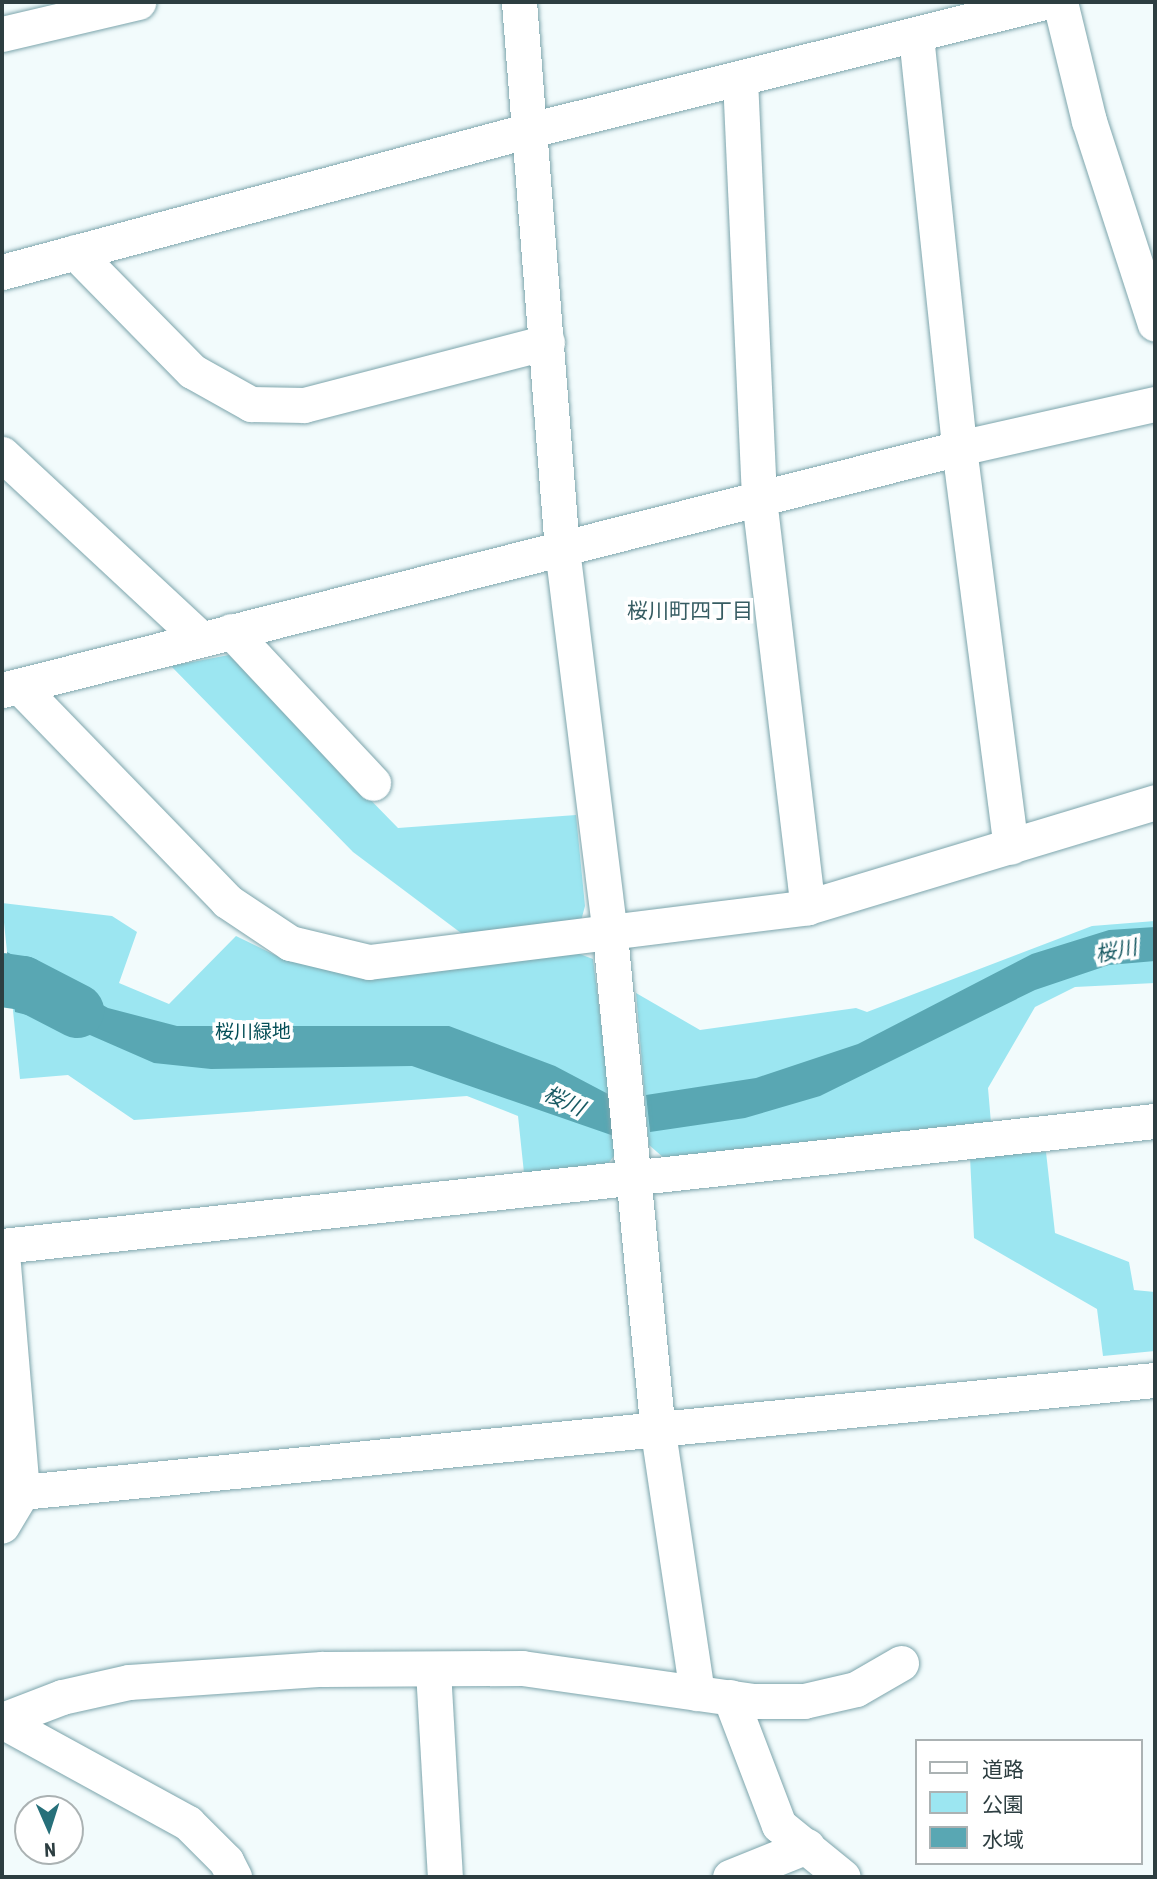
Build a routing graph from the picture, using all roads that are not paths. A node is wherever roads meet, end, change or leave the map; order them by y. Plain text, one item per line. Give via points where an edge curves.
1 (138, 2) edge
2 (520, 2) edge
3 (1044, 2) edge
4 (1060, 2) edge
5 (104, 6) edge
6 (2, 34) edge
7 (916, 36) junction
8 (740, 79) junction
9 (530, 130) junction
10 (75, 252) junction
11 (2, 272) edge
12 (1155, 324) edge
13 (547, 342) junction
14 (1155, 404) edge
15 (959, 448) junction
16 (2, 454) edge
17 (759, 499) junction
18 (562, 549) junction
19 (216, 635) junction
20 (10, 688) edge
21 (373, 783) dead end
22 (1155, 802) edge
23 (1011, 848) junction
24 (808, 907) junction
25 (610, 934) junction
26 (1155, 1121) edge
27 (635, 1174) junction
28 (2, 1246) edge
29 (2, 1253) edge
30 (1155, 1380) edge
31 (658, 1432) junction
32 (12, 1488) edge
33 (2, 1525) edge
34 (901, 1663) dead end
35 (433, 1670) junction
36 (714, 1695) junction
37 (2, 1721) edge
38 (807, 1846) junction
39 (234, 1877) edge
40 (445, 1877) edge
41 (730, 1877) edge
42 (843, 1877) edge

1 - 5 street
2 - 9 street
3 - 7 street
4 - 12 street via 1089,121
5 - 6 street
7 - 8 street
7 - 15 street
8 - 9 street
8 - 17 street
9 - 10 street
9 - 13 street
10 - 11 street
10 - 13 street via 192,371 251,404 304,405
13 - 18 street
14 - 15 street
15 - 17 street
15 - 23 street
16 - 19 street
17 - 18 street
17 - 24 street
18 - 19 street
18 - 25 street
19 - 20 street
19 - 21 street
20 - 25 street via 227,901 290,943 369,962
22 - 23 street
23 - 24 street
24 - 25 street
25 - 27 street
26 - 27 street
27 - 28 street
27 - 31 street
29 - 32 street
30 - 31 street
31 - 32 street
31 - 36 street
32 - 33 street
34 - 36 street via 856,1689 804,1700
35 - 36 street via 522,1668
35 - 37 street via 322,1669 129,1682 62,1697
35 - 40 street
36 - 38 street via 779,1825
37 - 39 street via 188,1823 226,1861
38 - 41 street
38 - 42 street

